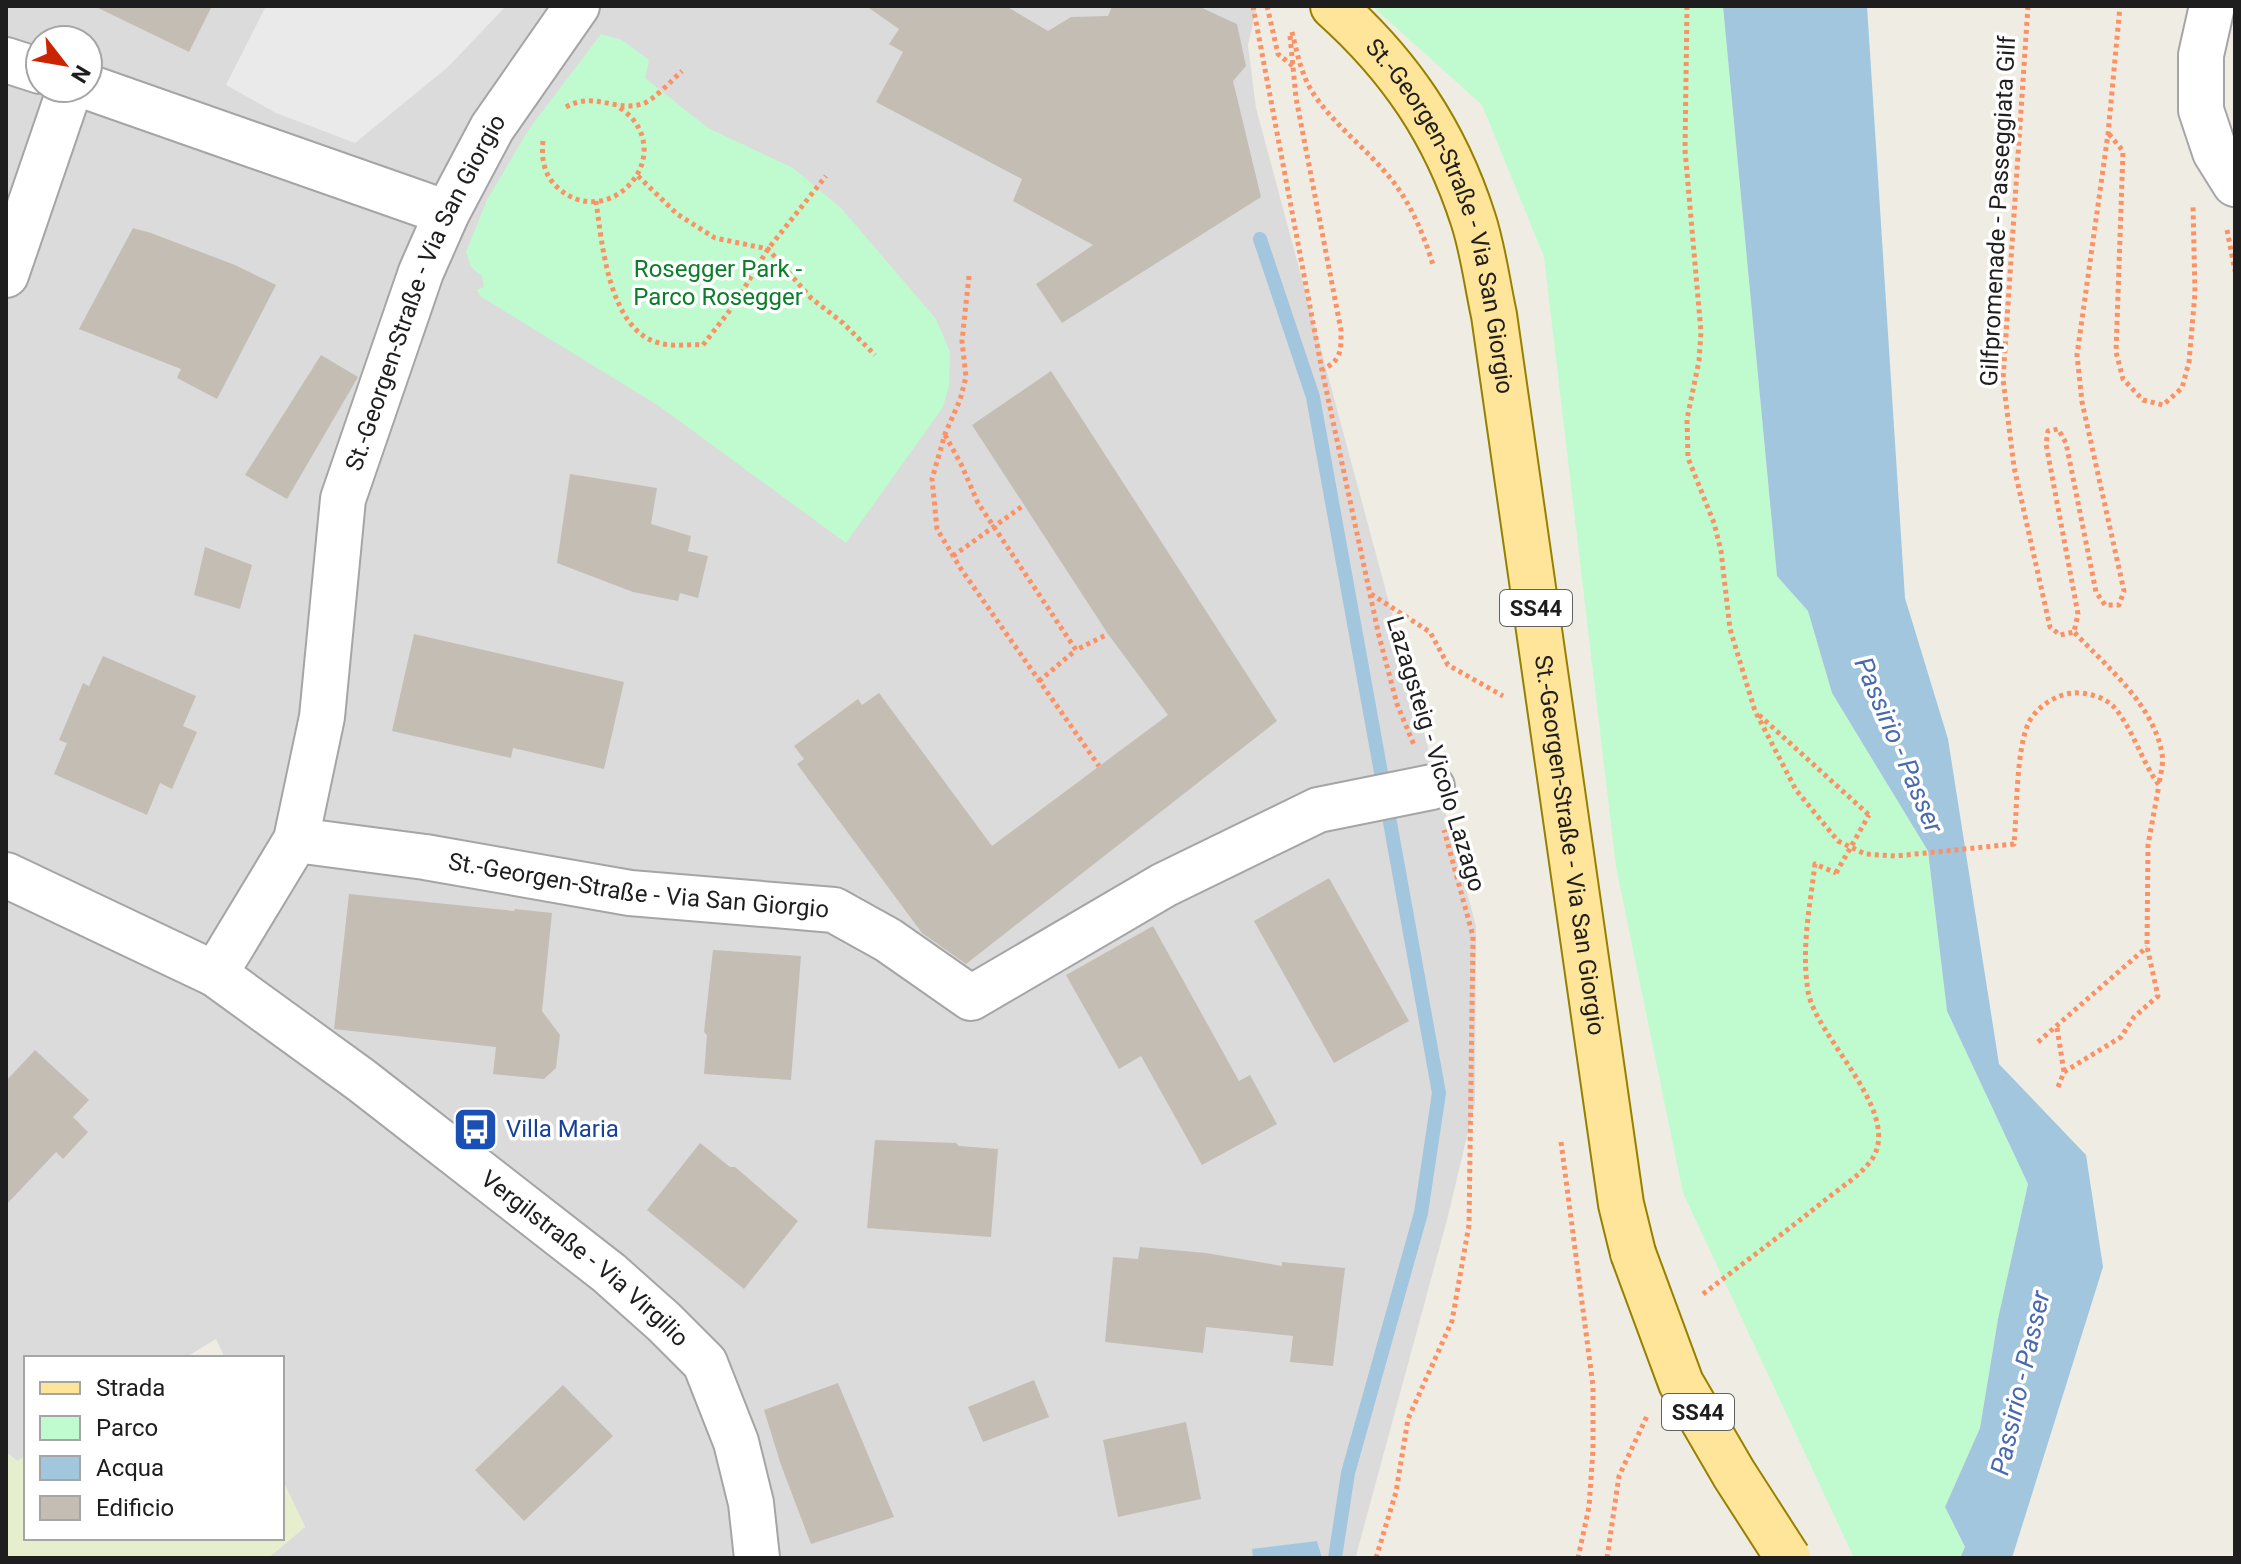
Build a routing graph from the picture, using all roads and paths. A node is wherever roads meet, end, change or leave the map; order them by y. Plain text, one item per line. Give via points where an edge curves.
1 (577, 6) edge
2 (1253, 6) edge
3 (1267, 6) edge
4 (1333, 6) edge
5 (1687, 6) edge
6 (2028, 6) edge
7 (2120, 6) edge
8 (2212, 6) edge
9 (1294, 67) junction
10 (682, 71) dead end
11 (104, 93) edge
12 (65, 104) edge
13 (617, 105) junction
14 (559, 112) dead end
15 (545, 133) dead end
16 (2108, 134) junction
17 (638, 176) junction
18 (826, 176) dead end
19 (2235, 184) edge
20 (596, 201) junction
21 (2193, 204) dead end
22 (447, 213) junction
23 (768, 249) junction
24 (1434, 267) dead end
25 (6, 275) edge
26 (969, 276) dead end
27 (875, 355) dead end
28 (1322, 370) junction
29 (945, 434) junction
30 (1024, 505) dead end
31 (993, 528) junction
32 (953, 556) junction
33 (1370, 594) junction
34 (2074, 632) junction
35 (1108, 634) dead end
36 (1076, 650) junction
37 (1039, 681) junction
38 (1502, 681) dead end
39 (1755, 711) junction
40 (1099, 766) dead end
41 (2159, 785) junction
42 (1432, 787) junction
43 (296, 840) junction
44 (6, 875) edge
45 (2147, 947) junction
46 (215, 974) junction
47 (2057, 1027) junction
48 (2038, 1042) dead end
49 (2064, 1072) junction
50 (2058, 1087) dead end
51 (1559, 1127) dead end
52 (1703, 1294) dead end
53 (1649, 1411) dead end
54 (757, 1558) edge
55 (1376, 1558) edge
56 (1578, 1558) edge
57 (1607, 1558) edge
58 (1788, 1558) edge

1 - 22 street, St.-Georgen-Straße - Via San Giorgio via 492,128
2 - 28 path, Lazagsteig - Vicolo Lazago
3 - 9 path via 1278,54
4 - 58 main road, St.-Georgen-Straße - Via San Giorgio / SS44, bridge via 1407,84 1445,147 1474,220 1494,315 1621,1204 1633,1253 1681,1383
5 - 39 path via 1685,150 1701,332 1687,419 1688,458 1714,523 1730,629
6 - 34 path, Gilfpromenade - Passeggiata Gilf via 2003,379 2014,467 2050,627 2060,635
7 - 16 path
8 - 19 street via 2201,55 2201,110 2215,152
9 - 24 path via 1290,26 1313,94 1408,202
9 - 28 path via 1341,330 1341,351 1333,365
10 - 13 path via 644,104
11 - 22 street
12 - 25 street
13 - 14 path via 587,100
13 - 17 path via 642,136
15 - 20 path via 543,164 551,182 566,196
16 - 21 path via 2123,151 2116,352 2123,379 2143,400 2163,405 2182,388 2189,362 2195,293
16 - 34 path via 2077,355 2082,402 2124,591 2119,605 2105,605 2096,592 2066,443 2058,429 2048,431 2046,444 2078,614
17 - 20 path via 625,192
17 - 23 path via 677,214 715,238
18 - 23 path
20 - 23 path via 605,263 627,320 660,344 703,345
22 - 43 street, St.-Georgen-Straße - Via San Giorgio via 343,499 322,717
23 - 27 path via 811,298
26 - 29 path via 962,341 966,377
28 - 33 path, Lazagsteig - Vicolo Lazago
29 - 31 path
29 - 32 path via 932,479 937,529
30 - 31 path
31 - 32 path
31 - 36 path
32 - 37 path
33 - 38 path via 1430,632 1448,665 1504,697
33 - 42 path, Lazagsteig - Vicolo Lazago via 1397,704
34 - 41 path, Gilfpromenade - Passeggiata Gilf via 2141,706 2163,756
35 - 36 path
36 - 37 path
37 - 40 path
39 - 41 path via 1796,790 1838,841 1865,854 1896,856 2014,844 2021,748 2029,721 2061,694 2077,692 2111,703
39 - 52 path, bridge via 1869,815 1836,873 1815,864 1804,944 1808,994 1861,1086 1879,1139 1859,1173
41 - 45 path, Gilfpromenade - Passeggiata Gilf via 2148,845
42 - 43 street, St.-Georgen-Straße - Via San Giorgio via 1318,810 1164,885 971,998 834,910 630,893
42 - 55 path, Lazagsteig - Vicolo Lazago via 1473,936 1469,1225 1452,1321 1408,1419 1396,1492
43 - 46 street, St.-Georgen-Straße - Via San Giorgio
44 - 46 street, Vergilstraße - Via Virgilio
45 - 47 path
45 - 49 path, Gilfpromenade - Passeggiata Gilf via 2158,996 2121,1037
46 - 54 street, Vergilstraße - Via Virgilio via 609,1273 705,1363 736,1442
47 - 48 path
47 - 49 path
49 - 50 path
51 - 56 path via 1593,1386 1589,1507
53 - 57 path via 1619,1476

